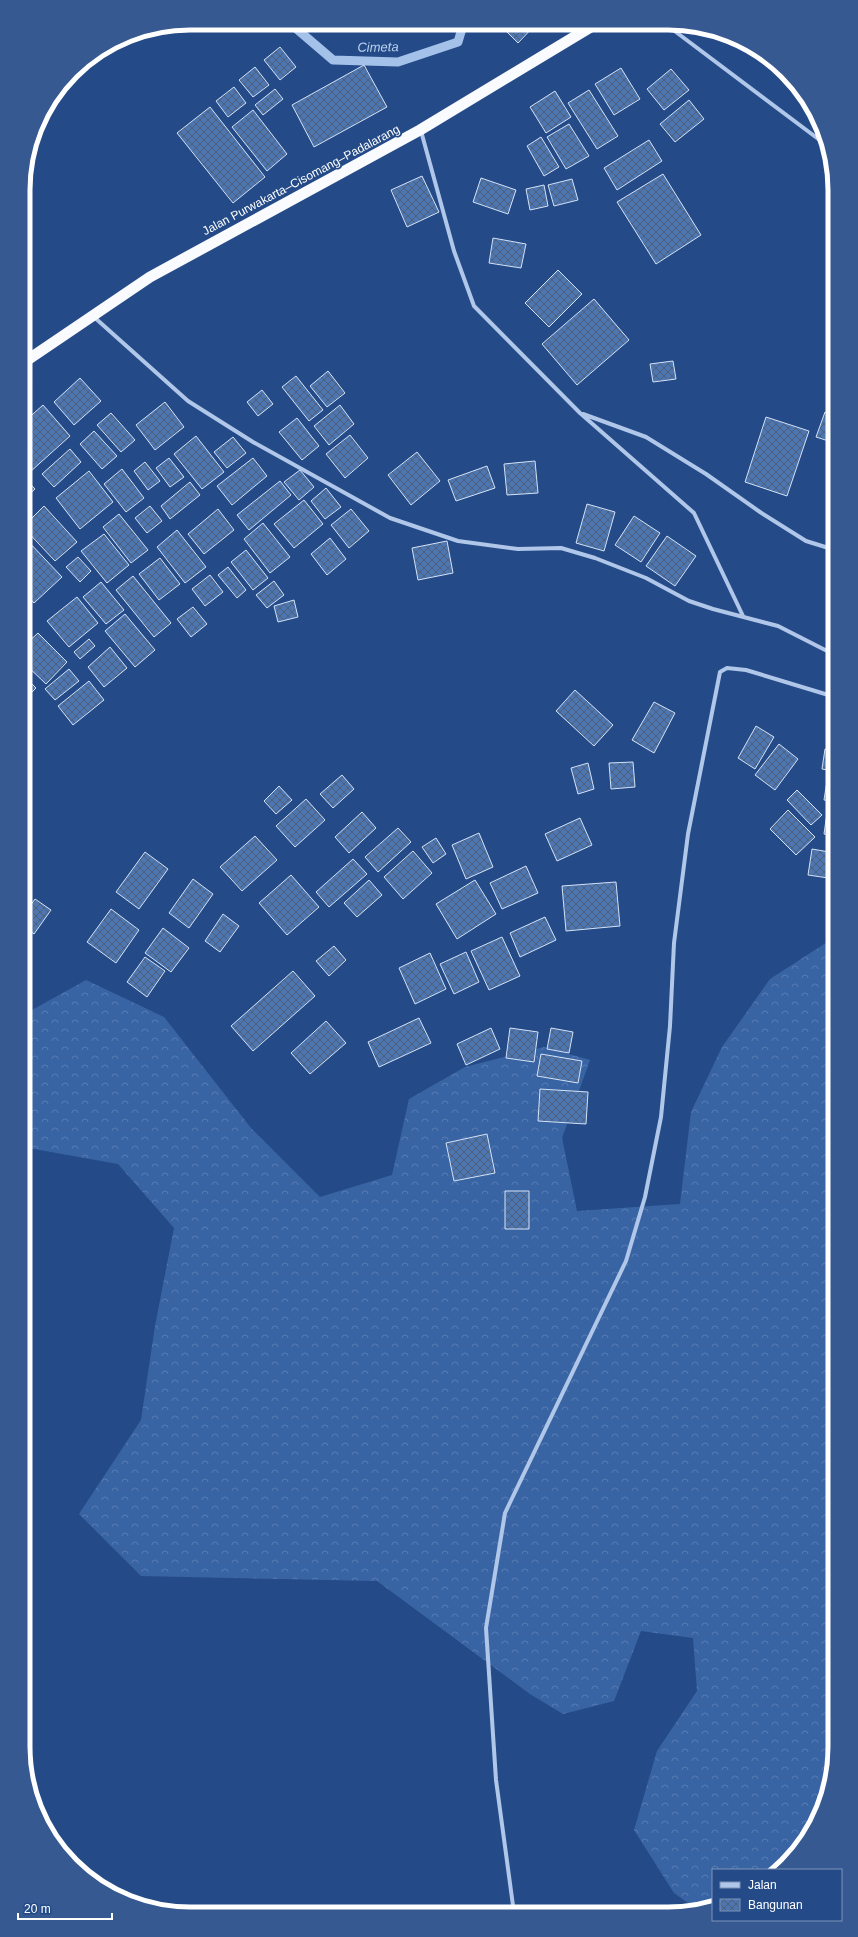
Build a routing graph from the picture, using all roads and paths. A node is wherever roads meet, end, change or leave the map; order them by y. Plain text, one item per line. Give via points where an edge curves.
1 (587, 30) edge
2 (673, 30) edge
3 (420, 130) junction
4 (821, 141) edge
5 (92, 316) junction
6 (30, 357) edge
7 (580, 413) junction
8 (828, 548) edge
9 (743, 616) junction
10 (828, 651) edge
11 (828, 695) edge
12 (513, 1907) edge

1 - 3 highway, Jalan Purwakarta–Cisomang–Padalarang
2 - 4 street
3 - 5 highway, Jalan Purwakarta–Cisomang–Padalarang via 150,277
3 - 7 street via 454,251 474,306
5 - 6 highway, Jalan Purwakarta–Cisomang–Padalarang
5 - 9 street via 188,401 253,442 390,518 458,541 518,549 561,548 646,578 689,601 713,610
7 - 8 street via 646,437 806,541
7 - 9 street via 694,513
9 - 10 street via 778,626
11 - 12 street via 746,670 726,668 720,672 688,834 674,943 670,1026 661,1117 645,1198 626,1261 505,1513 486,1628 496,1780

